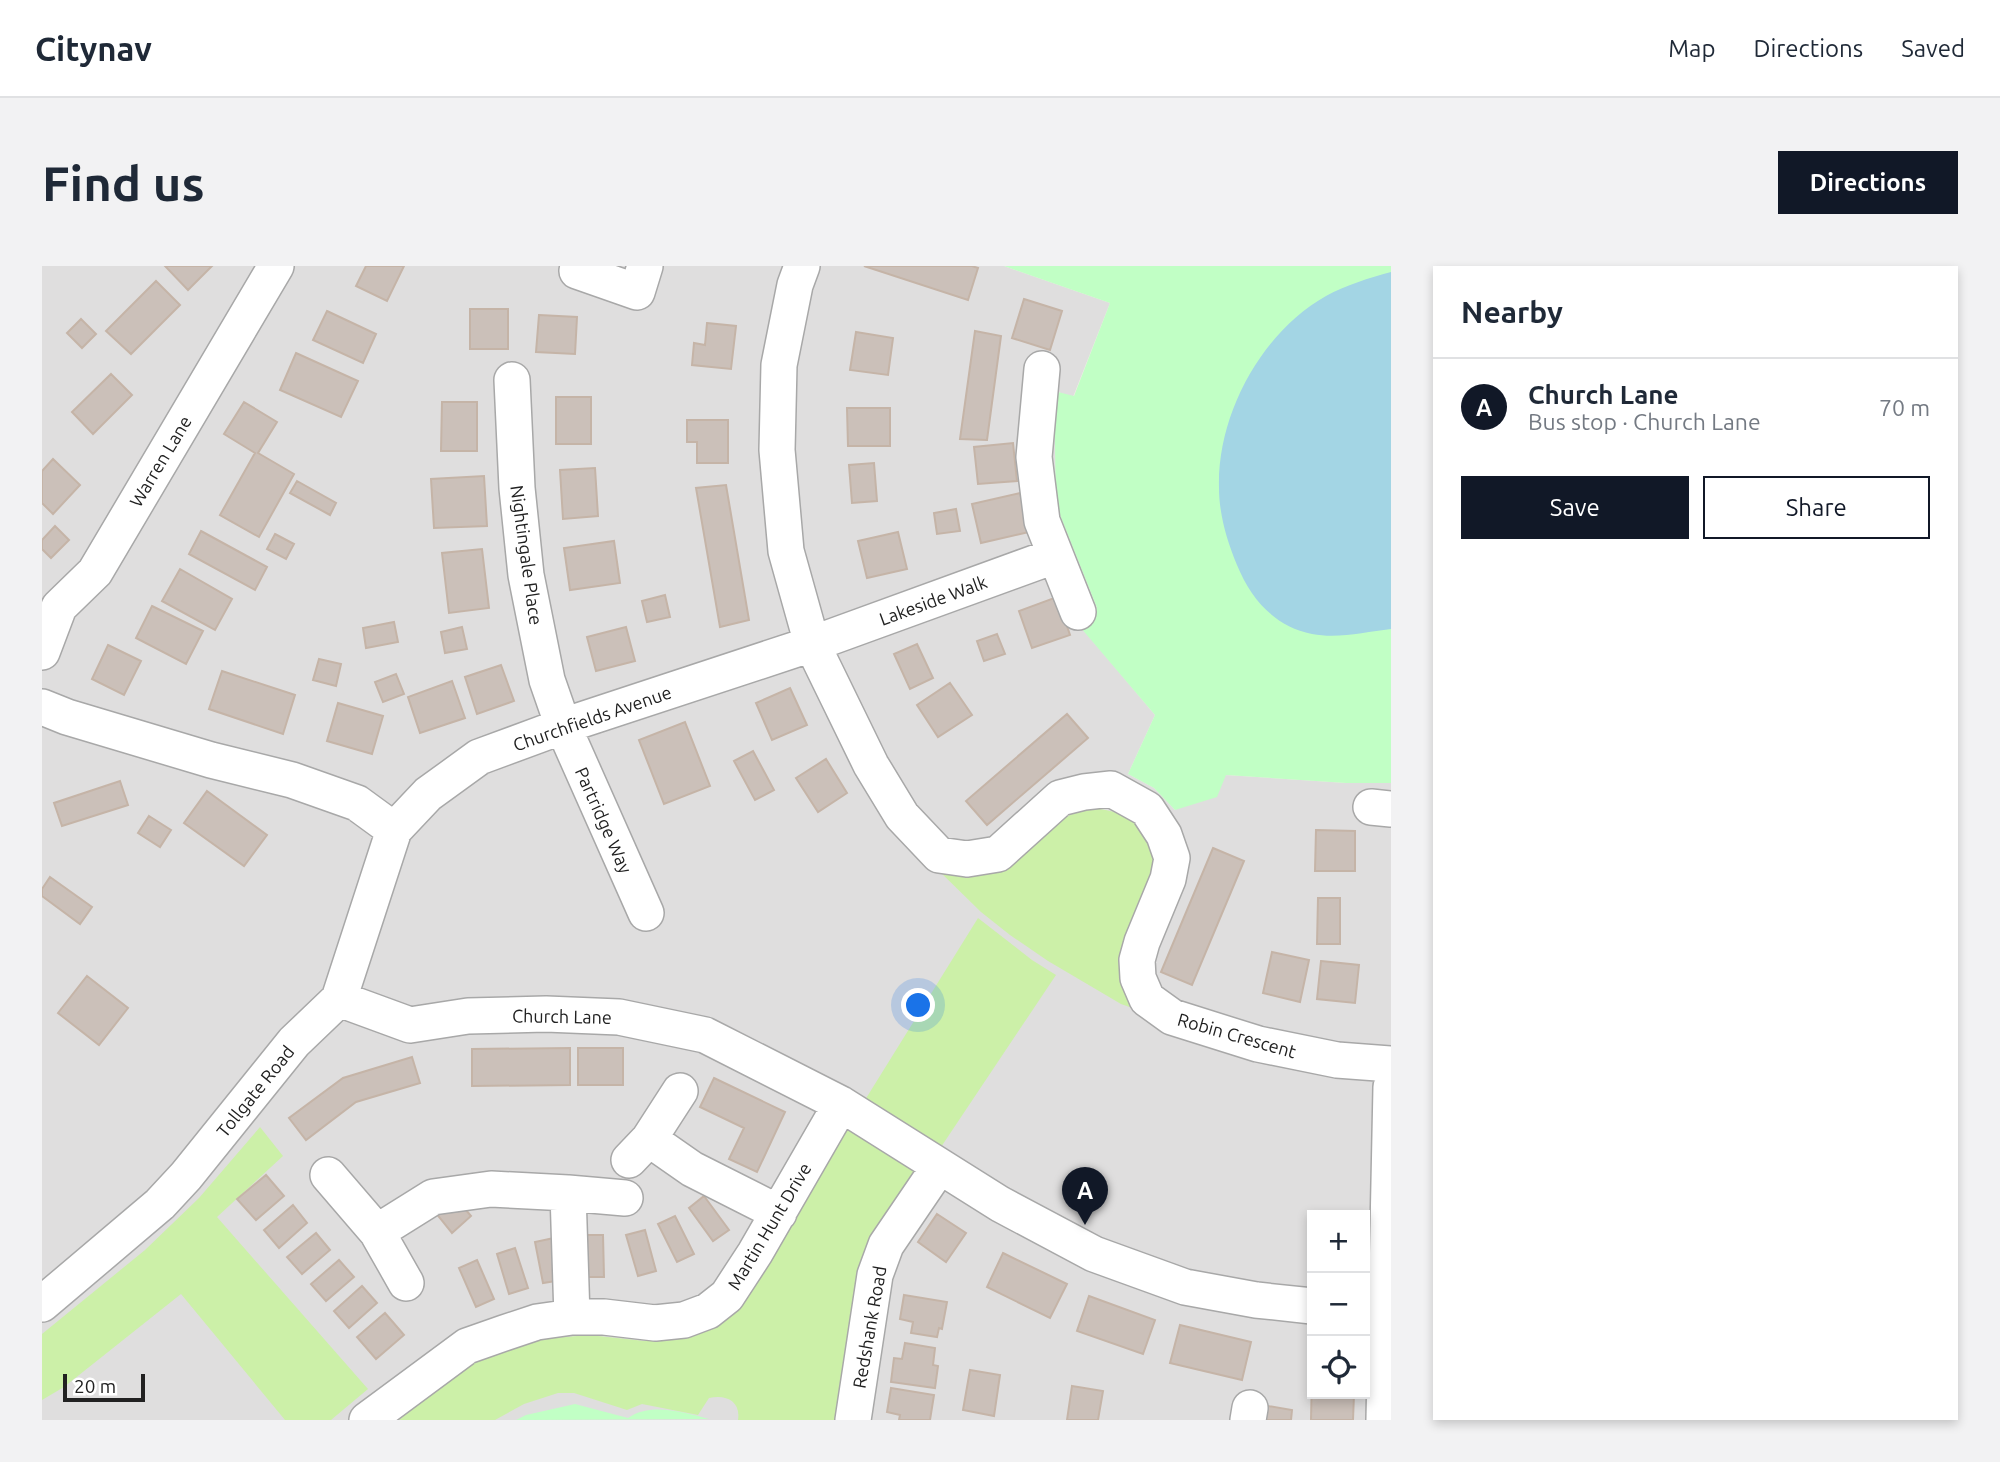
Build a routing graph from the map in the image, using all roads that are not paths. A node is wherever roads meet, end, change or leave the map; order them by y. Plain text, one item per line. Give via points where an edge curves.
1 (276, 266) edge
2 (578, 266) edge
3 (645, 266) edge
4 (802, 266) edge
5 (1042, 369) dead end
6 (512, 380) dead end
7 (1054, 556) junction
8 (51, 599) edge
9 (1078, 612) dead end
10 (812, 644) junction
11 (42, 652) edge
12 (42, 707) edge
13 (563, 726) junction
14 (394, 830) junction
15 (646, 914) dead end
16 (339, 999) junction
17 (1391, 1063) edge
18 (1391, 1087) edge
19 (680, 1091) dead end
20 (841, 1104) junction
21 (939, 1167) junction
22 (328, 1175) dead end
23 (568, 1193) junction
24 (625, 1198) dead end
25 (779, 1213) junction
26 (377, 1232) junction
27 (406, 1283) dead end
28 (42, 1304) edge
29 (1307, 1305) edge
30 (1381, 1308) edge
31 (572, 1317) junction
32 (367, 1420) edge
33 (853, 1420) edge
34 (1384, 1420) edge

1 - 8 street, Warren Lane via 94,572
2 - 3 street via 577,271 637,292
4 - 10 street, Robin Crescent via 779,365 777,450 786,551
5 - 7 street via 1034,457 1042,521
6 - 13 street, Nightingale Place via 526,575 547,680
7 - 9 street
7 - 10 street, Lakeside Walk
8 - 11 street, Warren Lane
10 - 13 street, Churchfields Avenue
10 - 17 street, Robin Crescent via 871,765 902,816 939,855 967,859 998,854 1060,798 1111,789 1147,808 1164,835 1171,858 1168,879 1137,960 1138,978 1147,999 1172,1017 1258,1044 1337,1060
12 - 14 street via 211,760 292,780 357,803
13 - 14 street, Churchfields Avenue via 479,757 428,794
13 - 15 street, Partridge Way
14 - 16 street, Tollgate Road
16 - 20 street, Church Lane via 410,1025 468,1016 619,1017 705,1035
16 - 28 street, Tollgate Road via 294,1042 160,1204
18 - 30 street
19 - 25 street via 639,1149 692,1169
20 - 21 street, Church Lane
20 - 25 street, Martin Hunt Drive
21 - 29 street, Church Lane via 1000,1205 1107,1259 1185,1287
21 - 33 street, Redshank Road via 886,1245 875,1275
22 - 26 street
23 - 24 street
23 - 26 street via 491,1189 433,1197
23 - 31 street
25 - 31 street, Martin Hunt Drive via 727,1296 708,1311 655,1323
26 - 27 street
30 - 34 street
31 - 32 street, Martin Hunt Drive via 537,1322 467,1346

